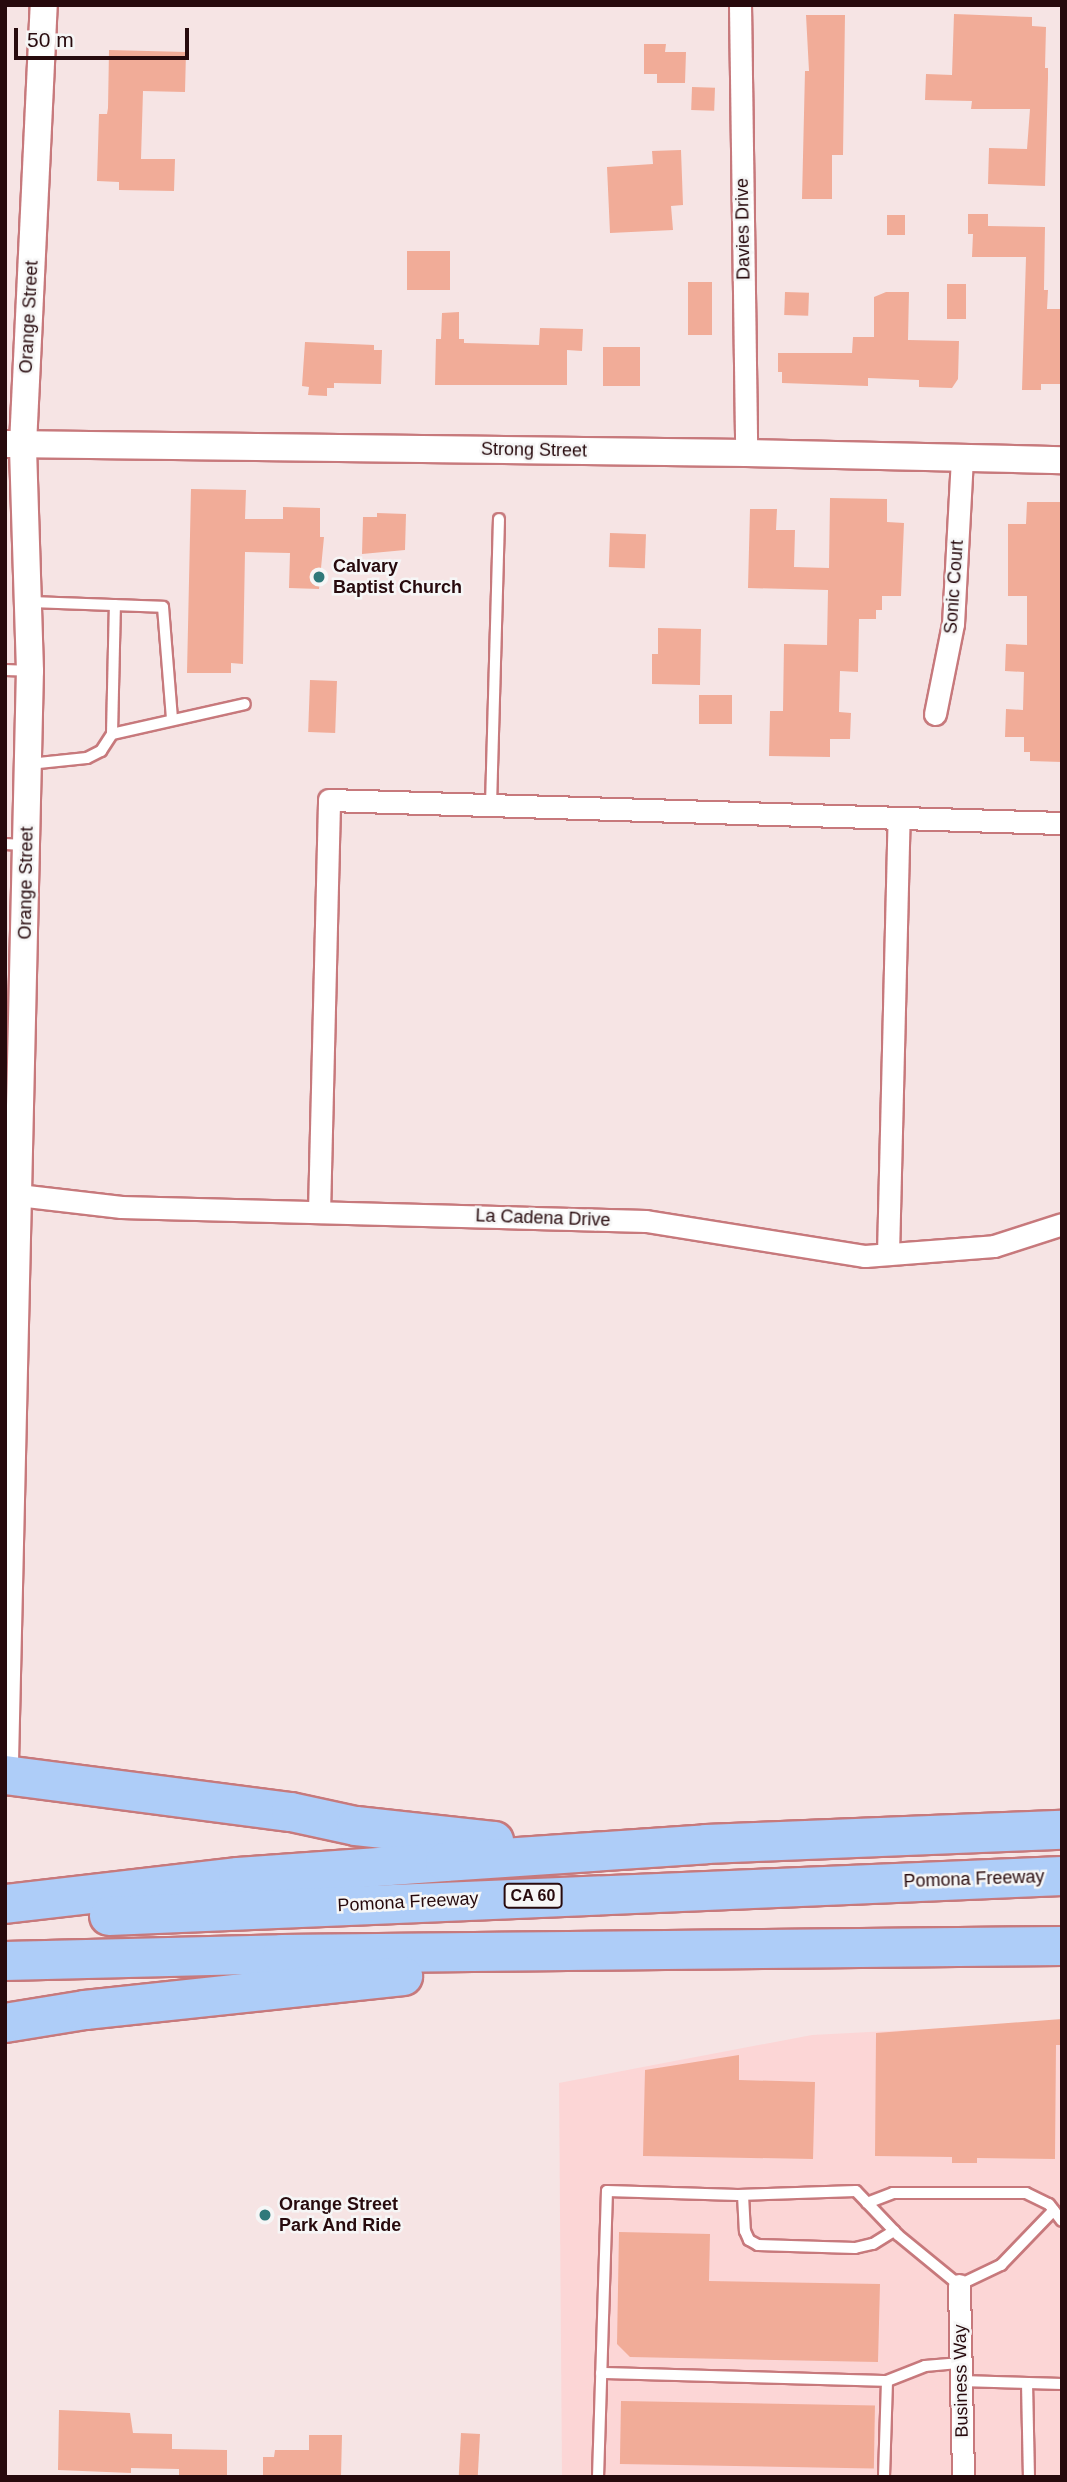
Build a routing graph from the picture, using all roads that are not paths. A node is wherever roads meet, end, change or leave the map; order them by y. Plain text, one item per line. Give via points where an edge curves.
1 (44, 5) edge
2 (740, 5) edge
3 (14, 444) edge
4 (746, 453) junction
5 (962, 458) junction
6 (1062, 460) edge
7 (499, 519) dead end
8 (29, 602) junction
9 (115, 605) junction
10 (18, 671) edge
11 (245, 704) dead end
12 (935, 714) dead end
13 (172, 720) junction
14 (112, 734) junction
15 (29, 764) junction
16 (491, 805) junction
17 (899, 818) junction
18 (1062, 822) edge
19 (16, 844) edge
20 (13, 1130) edge
21 (12, 1195) edge
22 (319, 1212) junction
23 (1062, 1224) edge
24 (888, 1254) junction
25 (8, 1569) edge
26 (5, 1762) edge
27 (5, 1775) edge
28 (1062, 1830) edge
29 (706, 1844) junction
30 (1062, 1875) edge
31 (5, 1904) edge
32 (5, 1919) edge
33 (1062, 1946) edge
34 (850, 1950) junction
35 (669, 1951) junction
36 (5, 1961) edge
37 (1062, 1969) edge
38 (5, 2023) edge
39 (743, 2194) junction
40 (867, 2203) junction
41 (1054, 2210) junction
42 (1062, 2221) edge
43 (894, 2231) junction
44 (959, 2285) junction
45 (601, 2372) junction
46 (961, 2372) junction
47 (887, 2381) junction
48 (1027, 2383) junction
49 (1062, 2384) edge
50 (598, 2477) edge
51 (884, 2477) edge
52 (963, 2477) edge
53 (1029, 2477) edge

1 - 3 street, Orange Street
2 - 4 street, Davies Drive
3 - 4 street, Strong Street
3 - 8 street, Orange Street
4 - 5 street, Strong Street
5 - 6 street, Strong Street
5 - 12 street, Sonic Court via 953,624
7 - 16 lane
8 - 9 lane
8 - 10 street, Orange Street
9 - 13 lane via 163,607
9 - 14 lane
10 - 15 street, Orange Street
11 - 13 lane
13 - 14 lane
14 - 15 lane via 101,751 87,758
15 - 19 street, Orange Street
16 - 17 street
16 - 22 street via 329,800
17 - 18 street
17 - 24 street
19 - 20 street, Orange Street
20 - 21 street, Orange Street
21 - 22 street, La Cadena Drive via 121,1207
21 - 25 street, Orange Street
22 - 24 street, La Cadena Drive via 646,1221 865,1256
23 - 24 street, La Cadena Drive via 995,1247
25 - 26 street, Orange Street
27 - 29 highway via 291,1812 356,1826 520,1844
28 - 29 highway
29 - 31 highway via 238,1877
30 - 32 highway, Pomona Freeway / CA 60
33 - 34 highway
34 - 35 highway
34 - 37 highway
35 - 36 highway
35 - 38 highway via 284,1987
39 - 40 lane via 842,2189 856,2191
39 - 43 lane via 744,2231 758,2245 855,2248 873,2244
39 - 45 lane via 607,2191
40 - 41 lane via 893,2193 1026,2193
40 - 43 lane
41 - 42 lane
41 - 44 lane via 1000,2265
43 - 44 lane
44 - 46 street, Business Way
45 - 47 lane
45 - 50 lane
46 - 47 lane via 925,2366
46 - 48 lane
46 - 52 street, Business Way
47 - 51 lane
48 - 49 lane
48 - 53 lane

